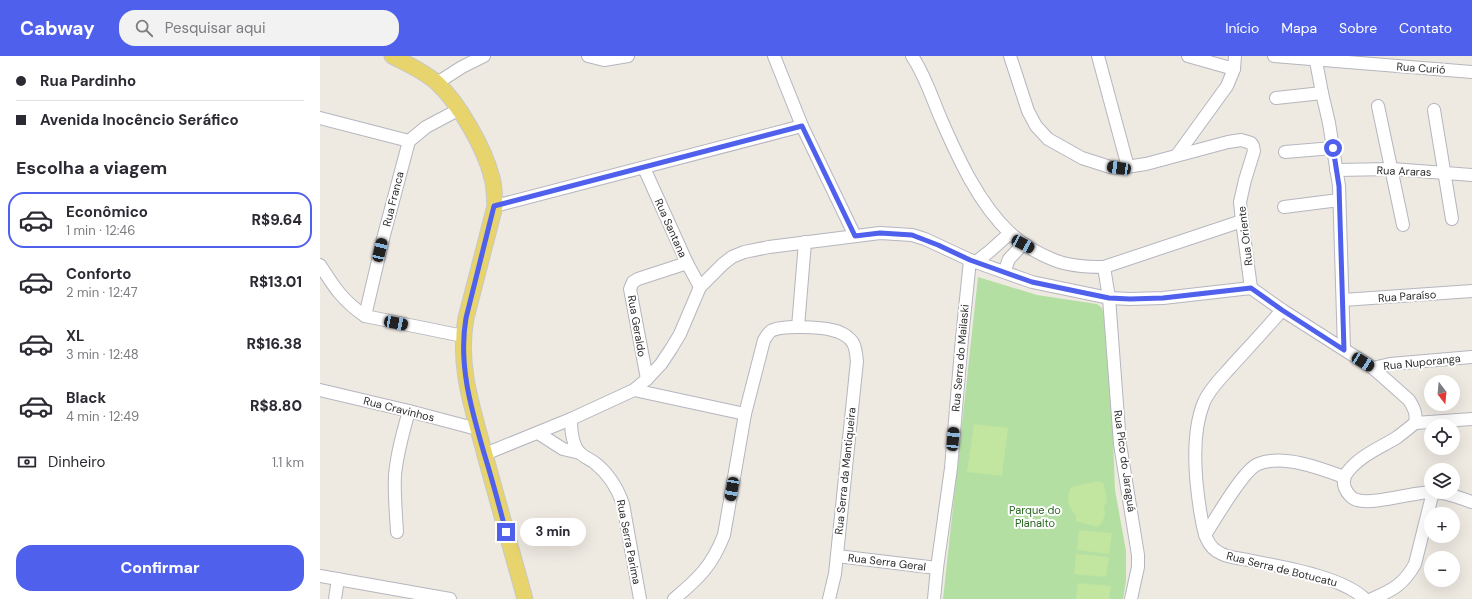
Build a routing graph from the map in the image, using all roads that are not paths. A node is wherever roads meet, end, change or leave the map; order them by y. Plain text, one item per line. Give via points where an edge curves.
1 (392, 56) edge
2 (484, 56) edge
3 (588, 56) edge
4 (628, 56) edge
5 (774, 56) edge
6 (912, 56) edge
7 (1010, 56) edge
8 (1098, 56) edge
9 (1188, 56) edge
10 (1235, 56) edge
11 (1274, 56) edge
12 (1315, 58) edge
13 (1234, 69) junction
14 (1472, 72) edge
15 (437, 83) junction
16 (1322, 93) junction
17 (1276, 98) dead end
18 (1378, 106) dead end
19 (458, 110) junction
20 (1434, 110) dead end
21 (320, 118) edge
22 (802, 126) junction
23 (408, 141) junction
24 (1333, 148) junction
25 (1286, 152) dead end
26 (1177, 155) junction
27 (1128, 167) junction
28 (644, 168) junction
29 (1392, 169) junction
30 (1336, 170) junction
31 (1444, 172) junction
32 (1472, 175) edge
33 (1339, 200) junction
34 (494, 206) junction
35 (1284, 207) dead end
36 (1452, 219) dead end
37 (1242, 221) junction
38 (1403, 225) dead end
39 (1010, 233) junction
40 (855, 236) junction
41 (805, 242) junction
42 (1023, 244) junction
43 (973, 261) junction
44 (687, 264) junction
45 (320, 265) edge
46 (1104, 267) junction
47 (1004, 272) junction
48 (700, 286) junction
49 (1251, 288) junction
50 (1472, 291) edge
51 (1109, 298) junction
52 (1343, 300) junction
53 (1282, 310) junction
54 (365, 316) junction
55 (798, 327) junction
56 (463, 336) junction
57 (1344, 350) junction
58 (1472, 357) edge
59 (1373, 368) junction
60 (647, 379) junction
61 (320, 390) edge
62 (634, 390) junction
63 (409, 411) junction
64 (745, 414) junction
65 (571, 419) junction
66 (1472, 420) edge
67 (1415, 422) junction
68 (477, 429) junction
69 (538, 433) junction
70 (580, 453) junction
71 (485, 454) junction
72 (1344, 477) junction
73 (1424, 493) edge
74 (1460, 498) edge
75 (1431, 499) edge
76 (1472, 502) edge
77 (398, 532) dead end
78 (1205, 535) junction
79 (836, 556) junction
80 (937, 568) junction
81 (320, 576) edge
82 (338, 579) junction
83 (335, 599) edge
84 (450, 599) edge
85 (525, 599) edge
86 (640, 599) edge
87 (674, 599) edge
88 (829, 599) edge
89 (934, 599) edge
90 (1131, 599) edge
91 (1365, 599) edge
92 (1372, 599) edge

1 - 15 main road
2 - 15 street
3 - 4 street via 604,60
5 - 22 street
6 - 39 street via 950,140 978,193
7 - 27 street via 1028,111 1036,126 1048,139 1082,158 1110,167
8 - 27 street
9 - 13 street
10 - 13 street
11 - 12 street, Rua Curió
12 - 14 street, Rua Curió
12 - 16 street
13 - 26 street via 1227,86
15 - 19 main road
16 - 17 street
16 - 24 street
18 - 29 street
19 - 23 street via 431,123
19 - 34 main road via 484,154 492,178
20 - 31 street
21 - 23 street
22 - 28 street
22 - 40 street
23 - 54 street, Rua Franca
24 - 25 street
24 - 30 street
26 - 27 street
26 - 37 street, Rua Oriente via 1241,140 1251,143 1254,151 1240,202
28 - 34 street
28 - 44 street, Rua Santana
29 - 30 street, Rua Araras
29 - 31 street, Rua Araras
29 - 38 street
30 - 33 street
31 - 32 street, Rua Araras
31 - 36 street
33 - 35 street
33 - 52 street
34 - 56 main road
37 - 46 street
37 - 49 street, Rua Oriente
39 - 42 street
39 - 43 street via 990,251
40 - 41 street
40 - 43 street via 880,233 912,235
41 - 48 street via 768,247 732,257
41 - 55 street
42 - 46 street via 1054,260 1072,265
42 - 47 street via 1009,259
43 - 47 street
43 - 80 street, Rua Serra do Mailaski via 962,338 951,468
44 - 48 street, Rua Santana
44 - 60 street, Rua Geraldo via 632,282 630,289
45 - 54 street via 352,308
46 - 51 street, Rua Pico do Jaraguá
47 - 51 street via 1032,282
48 - 60 street via 680,334 661,364
49 - 51 street via 1163,298
49 - 53 street
50 - 52 street, Rua Paraíso
51 - 90 street, Rua Pico do Jaraguá via 1120,444 1138,555
52 - 57 street
53 - 57 street
53 - 78 street via 1217,383 1204,403 1197,427 1196,458 1198,494
54 - 56 street
55 - 64 street via 770,331 764,340
55 - 79 street, Rua Serra da Mantiqueira via 832,330 845,335 852,342 857,361
56 - 68 main road via 465,374
57 - 59 street
58 - 59 street, Rua Nuporanga via 1390,364
59 - 67 street via 1409,400 1415,412
60 - 62 street
61 - 63 street, Rua Cravinhos
62 - 64 street
62 - 65 street
63 - 68 street, Rua Cravinhos
63 - 77 street via 395,475 394,500
64 - 87 street via 724,535 706,569
65 - 69 street
65 - 70 street via 574,439
66 - 67 street
67 - 72 street via 1398,437 1359,461
68 - 71 main road
69 - 70 street, Rua Serra Parima via 563,449
69 - 71 street
70 - 86 street, Rua Serra Parima via 604,471 618,491
71 - 85 main road
72 - 73 street via 1344,486 1351,496 1366,502
72 - 78 street via 1297,462 1257,464 1244,476
74 - 76 street
75 - 92 street via 1415,564 1404,582
78 - 91 street, Rua Serra de Botucatu via 1212,548 1222,554 1332,580 1358,592
79 - 80 street, Rua Serra Geral
79 - 88 street, Rua Serra da Mantiqueira
80 - 89 street, Rua Serra do Mailaski
81 - 82 street
82 - 83 street
82 - 84 street

